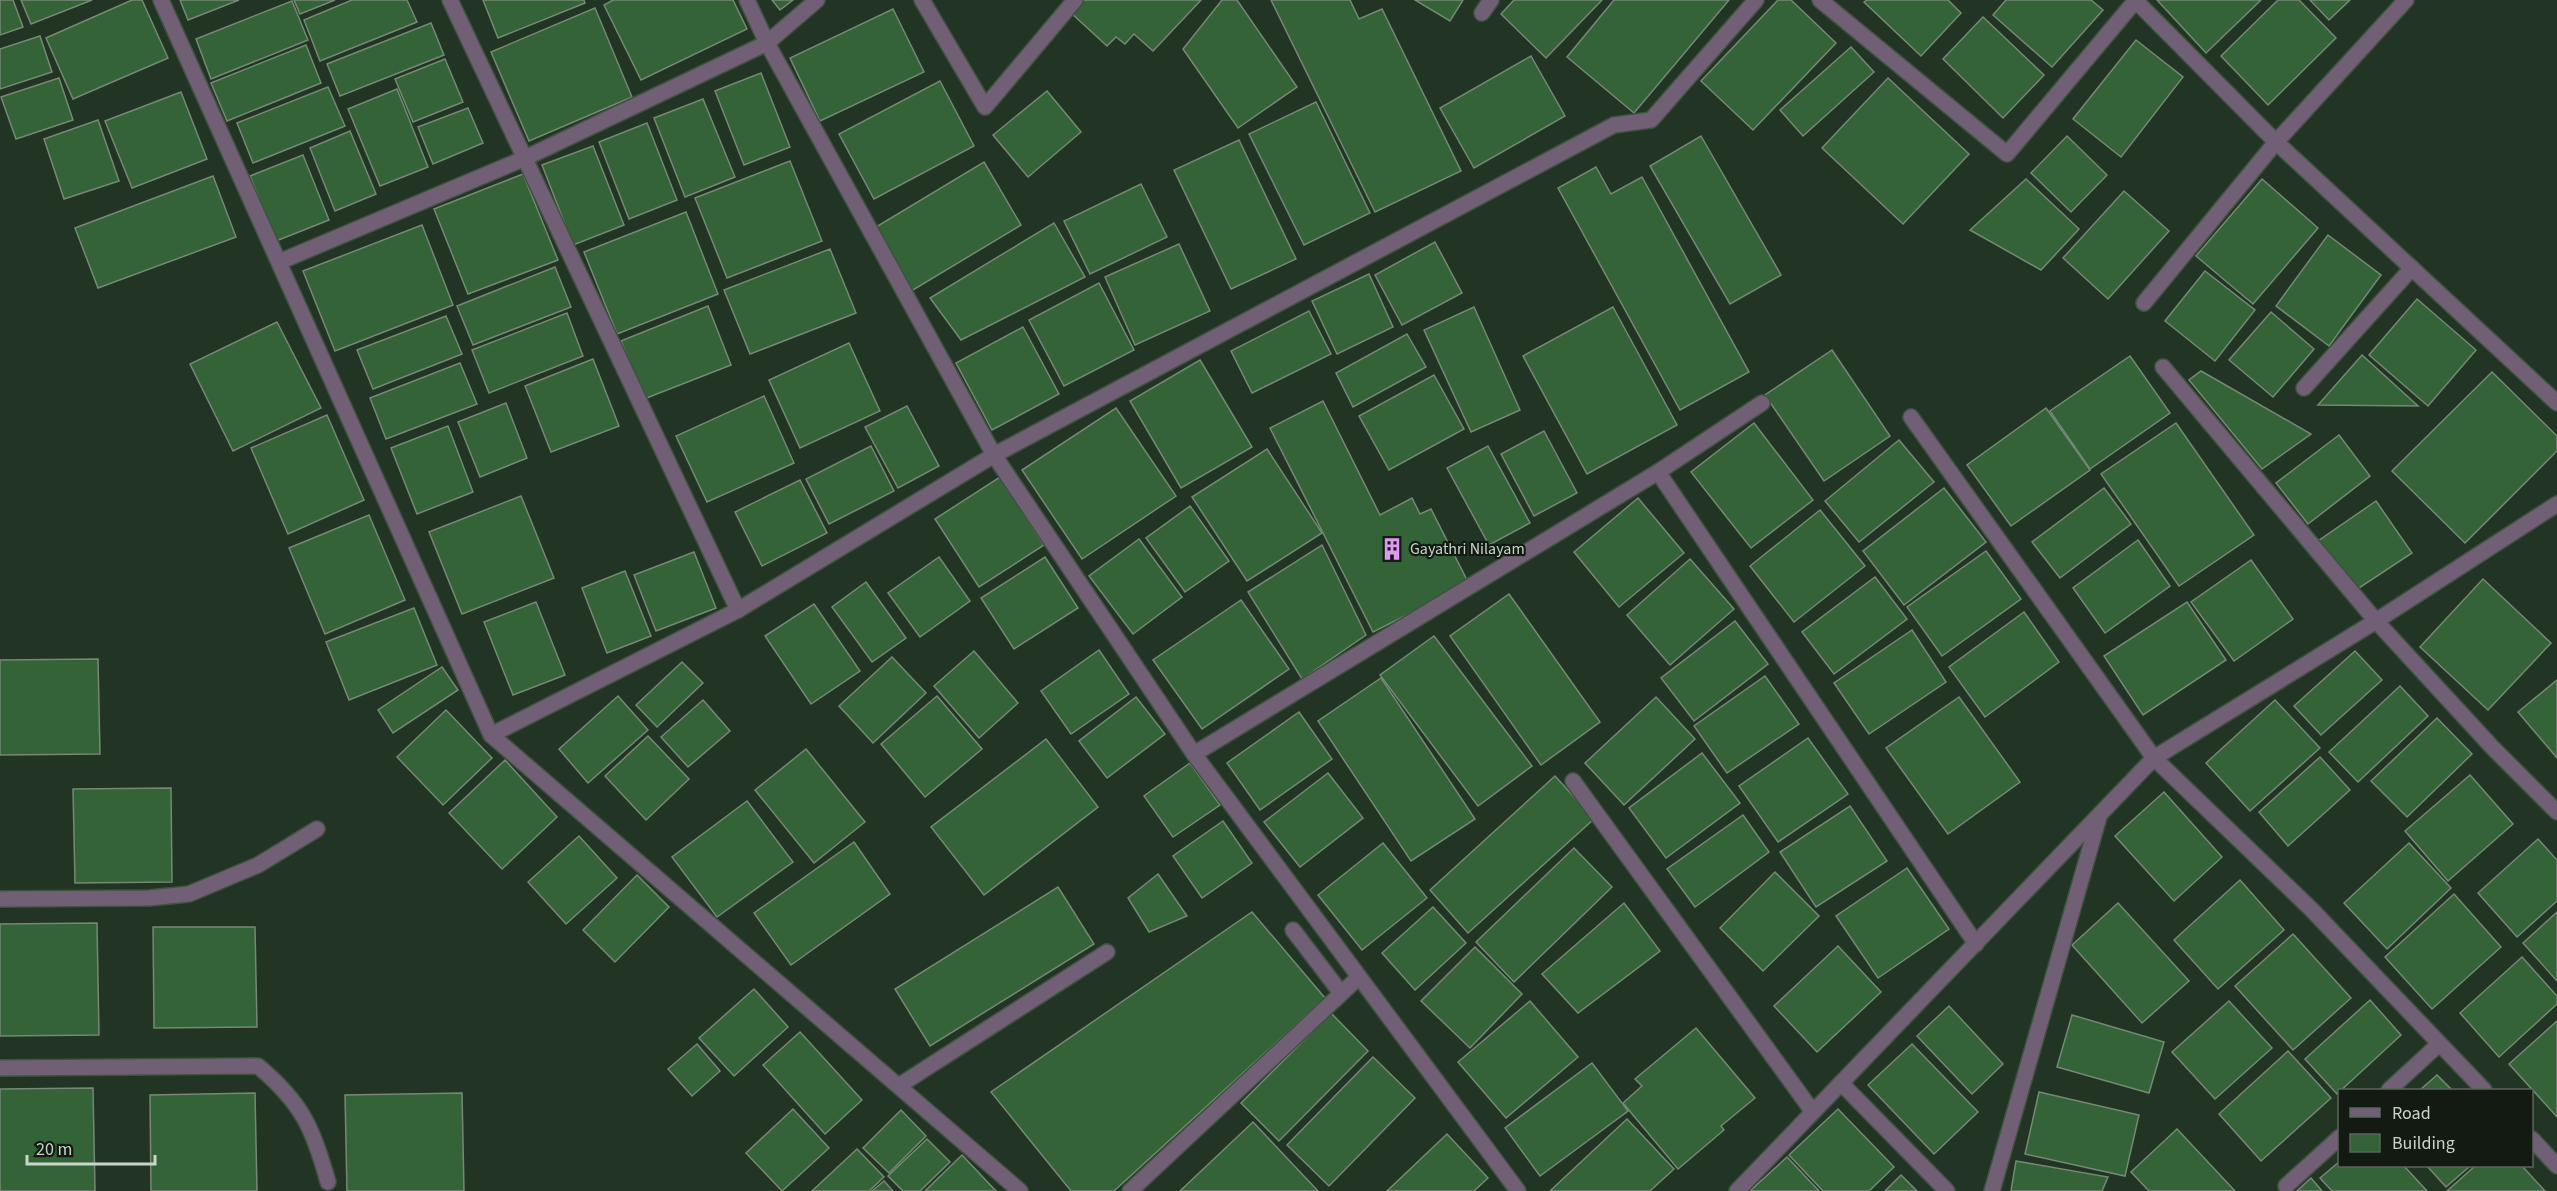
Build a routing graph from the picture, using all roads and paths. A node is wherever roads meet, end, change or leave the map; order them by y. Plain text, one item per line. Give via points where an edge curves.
1 (161, 0) edge
2 (450, 0) edge
3 (747, 0) edge
4 (817, 0) edge
5 (922, 0) edge
6 (1075, 0) edge
7 (1756, 0) edge
8 (1820, 0) edge
9 (2135, 0) edge
10 (2406, 0) edge
11 (767, 44) junction
12 (2276, 142) junction
13 (523, 159) junction
14 (279, 262) junction
15 (2412, 268) junction
16 (2144, 303) dead end
17 (2163, 367) dead end
18 (2304, 388) dead end
19 (1762, 403) dead end
20 (2557, 403) edge
21 (1911, 417) dead end
22 (994, 455) junction
23 (1658, 472) junction
24 (2557, 504) edge
25 (738, 610) junction
26 (2376, 621) junction
27 (491, 735) junction
28 (1194, 754) junction
29 (2154, 758) junction
30 (1573, 781) dead end
31 (2557, 812) edge
32 (2100, 814) junction
33 (317, 829) dead end
34 (0, 899) edge
35 (1293, 930) dead end
36 (1976, 944) junction
37 (1107, 952) dead end
38 (1359, 977) junction
39 (1341, 993) junction
40 (2439, 1044) junction
41 (0, 1068) edge
42 (1841, 1083) junction
43 (900, 1085) junction
44 (2390, 1089) edge
45 (2483, 1089) edge
46 (1813, 1112) junction
47 (2338, 1139) edge
48 (2533, 1140) edge
49 (2557, 1166) edge
50 (328, 1182) dead end
51 (2286, 1186) dead end
52 (1020, 1191) edge
53 (1130, 1191) edge
54 (1518, 1191) edge
55 (1737, 1191) edge
56 (1947, 1191) edge
57 (1992, 1191) edge

1 - 14 street
2 - 13 street
3 - 11 street
4 - 11 street
5 - 6 street via 985,106
7 - 22 street via 1651,120 1614,125
8 - 9 street via 2007,154
9 - 12 street
10 - 12 street
11 - 13 street
11 - 22 street
12 - 15 street
12 - 16 street
13 - 14 street
13 - 25 street
14 - 27 street
15 - 18 street
15 - 20 street
17 - 26 street
19 - 23 street
21 - 29 street
22 - 25 street
22 - 28 street
23 - 28 street
23 - 36 street
24 - 26 street
25 - 27 street
26 - 29 street
26 - 31 street
27 - 43 street
28 - 38 street
29 - 32 street
29 - 40 street via 2311,909
30 - 46 street
32 - 36 street
32 - 57 street
33 - 34 street via 258,865 189,894
35 - 39 street
36 - 42 street
37 - 43 street
38 - 39 street
38 - 54 street
39 - 53 street
40 - 44 street
40 - 45 street
41 - 50 street via 258,1066 283,1087 306,1121 315,1136
42 - 46 street
42 - 56 street
43 - 52 street
46 - 55 street
47 - 51 street
48 - 49 street

